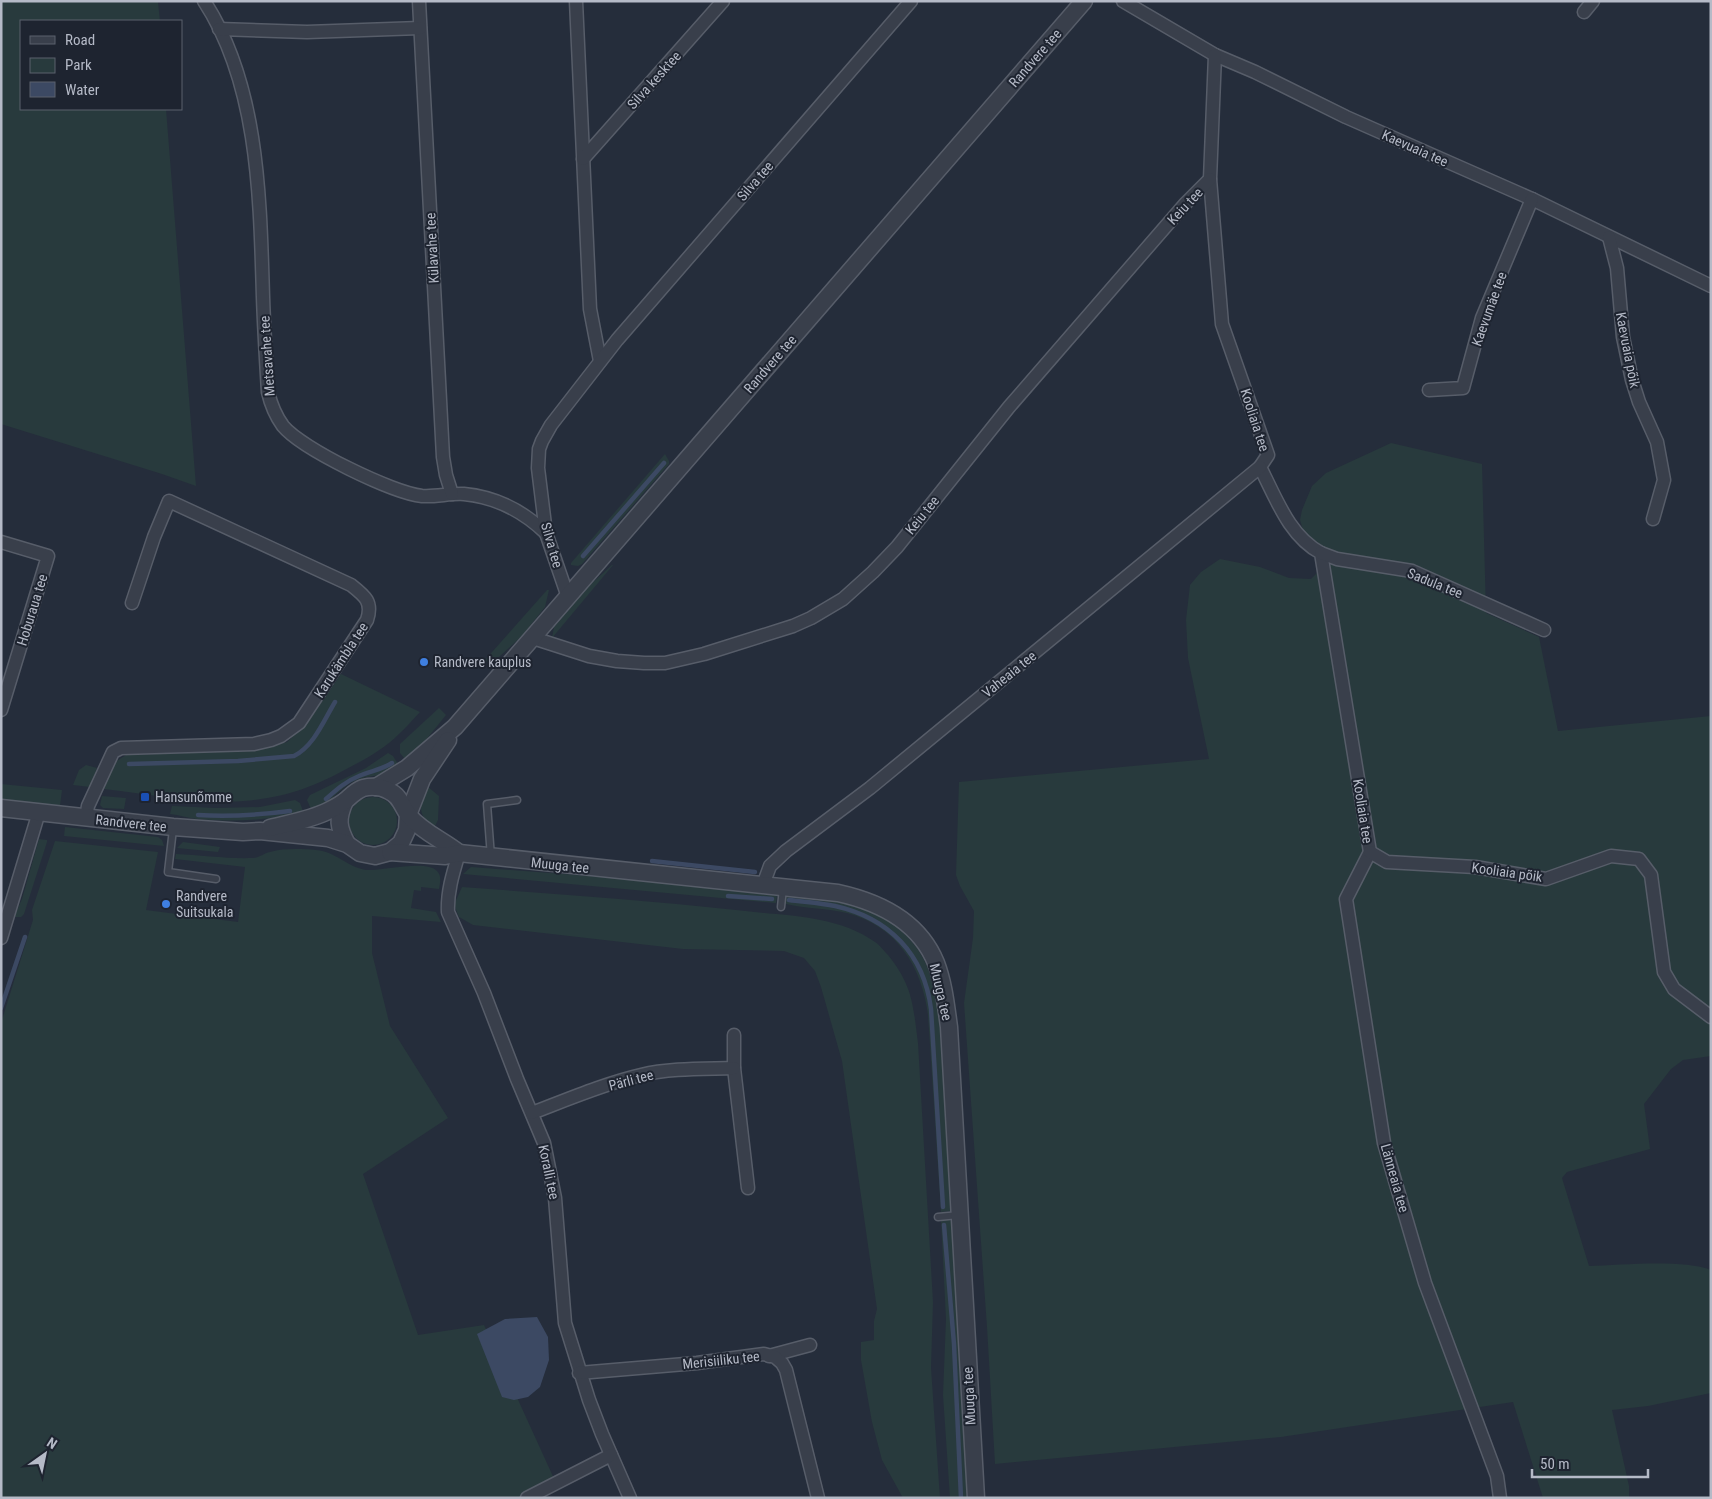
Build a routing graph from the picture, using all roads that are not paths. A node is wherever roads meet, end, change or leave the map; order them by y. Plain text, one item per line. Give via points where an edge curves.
1 (204, 1) edge
2 (419, 1) edge
3 (576, 1) edge
4 (723, 1) edge
5 (911, 1) edge
6 (1084, 1) edge
7 (1123, 1) edge
8 (1593, 1) edge
9 (1584, 12) dead end
10 (420, 28) junction
11 (219, 29) junction
12 (1215, 55) junction
13 (583, 159) junction
14 (1210, 180) junction
15 (1532, 199) junction
16 (1609, 237) junction
17 (1711, 286) edge
18 (600, 361) junction
19 (1429, 390) dead end
20 (1260, 467) junction
21 (452, 494) junction
22 (1653, 519) dead end
23 (546, 533) junction
24 (1, 542) edge
25 (1321, 554) junction
26 (568, 597) junction
27 (132, 603) dead end
28 (1544, 630) dead end
29 (533, 638) junction
30 (1, 710) edge
31 (455, 727) junction
32 (376, 786) junction
33 (517, 800) dead end
34 (345, 801) junction
35 (1, 808) edge
36 (38, 812) junction
37 (408, 815) junction
38 (86, 818) junction
39 (173, 827) junction
40 (260, 831) junction
41 (347, 844) junction
42 (390, 852) junction
43 (1370, 852) junction
44 (458, 853) junction
45 (491, 858) junction
46 (216, 879) dead end
47 (763, 885) junction
48 (783, 887) junction
49 (781, 907) dead end
50 (6, 910) edge
51 (1, 938) edge
52 (1711, 1017) edge
53 (734, 1034) dead end
54 (734, 1068) junction
55 (532, 1113) junction
56 (748, 1188) dead end
57 (960, 1215) junction
58 (938, 1217) dead end
59 (810, 1345) dead end
60 (769, 1356) junction
61 (579, 1373) junction
62 (611, 1456) junction
63 (527, 1498) edge
64 (630, 1498) edge
65 (818, 1498) edge
66 (976, 1498) edge
67 (1500, 1498) edge

1 - 11 street, Metsavahe tee
2 - 10 street, Külavahe tee
3 - 13 street
4 - 13 street, Silva kesktee
5 - 18 street, Silva tee
6 - 26 street, Randvere tee
7 - 12 street, Kaevuaia tee
8 - 9 street
10 - 11 street via 307,32
10 - 21 street, Külavahe tee via 443,457
11 - 21 street, Metsavahe tee via 242,86 252,143 261,229 268,392 272,408 294,436 343,466 410,493 423,496
12 - 14 street, Kooliaia tee
12 - 15 street, Kaevuaia tee
13 - 18 street via 590,309
14 - 20 street, Kooliaia tee via 1222,324 1268,455
14 - 29 street, Keiu tee via 1186,203 1008,407 896,546 843,599 793,626 704,654 665,662 617,661 589,656
15 - 16 street, Kaevuaia tee
15 - 19 street, Kaevumäe tee via 1482,318 1464,388
16 - 17 street, Kaevuaia tee
16 - 22 street, Kaevuaia põik via 1617,268 1623,337 1632,380 1656,442 1664,480
18 - 23 street, Silva tee via 551,425 539,449 538,468
20 - 25 street, Kooliaia tee via 1287,520 1309,546
20 - 47 street, Vaheaia tee via 870,788 786,851 770,866
21 - 23 street, Metsavahe tee via 465,494 505,505 533,521
23 - 26 street, Silva tee
24 - 30 street, Hoburaua tee via 48,556
25 - 28 street, Sadula tee via 1412,571
25 - 43 street, Kooliaia tee
26 - 29 street, Randvere tee
27 - 38 street, Karukämbla tee via 169,502 351,586 368,601 370,610 368,620 307,713 291,730 254,744 121,748 113,752 88,806
29 - 31 street, Randvere tee
31 - 32 street, Randvere tee via 407,768
31 - 37 street, Randvere tee via 422,780
32 - 34 street, Randvere tee via 359,790
32 - 37 street via 390,791 402,801
33 - 45 lane via 487,804
34 - 40 street, Randvere tee via 326,812
34 - 41 street via 339,815 340,831
35 - 36 street, Randvere tee
36 - 38 street, Randvere tee
36 - 50 street
37 - 42 street, Randvere tee via 404,837
37 - 44 street, Muuga tee via 421,829
38 - 39 street, Randvere tee
39 - 40 street, Randvere tee
39 - 46 lane via 168,872
40 - 41 street, Randvere tee via 328,838
41 - 42 street, Randvere tee via 360,854 375,856
42 - 44 street, Muuga tee via 445,856
43 - 52 street, Kooliaia põik via 1387,862 1475,867 1546,879 1611,856 1639,859 1651,875 1664,972 1674,989
43 - 67 street, Länneaia tee via 1346,899 1384,1143 1425,1283 1496,1476
44 - 45 street, Muuga tee
44 - 55 street, Koralli tee via 449,886 448,912
45 - 47 street, Muuga tee
47 - 48 street, Muuga tee
48 - 49 lane
48 - 57 street, Muuga tee via 838,893 879,905 912,928 936,963 949,1027
50 - 51 street
53 - 54 street
54 - 55 street, Pärli tee via 665,1071 640,1076
54 - 56 street
55 - 61 street, Koralli tee via 544,1143 556,1198 565,1323
57 - 58 lane
57 - 66 street, Muuga tee
59 - 60 street
60 - 61 street, Merisiiliku tee
60 - 65 street, Merisiiliku tee via 775,1357 786,1370
61 - 62 street, Koralli tee
62 - 63 street
62 - 64 street, Koralli tee

